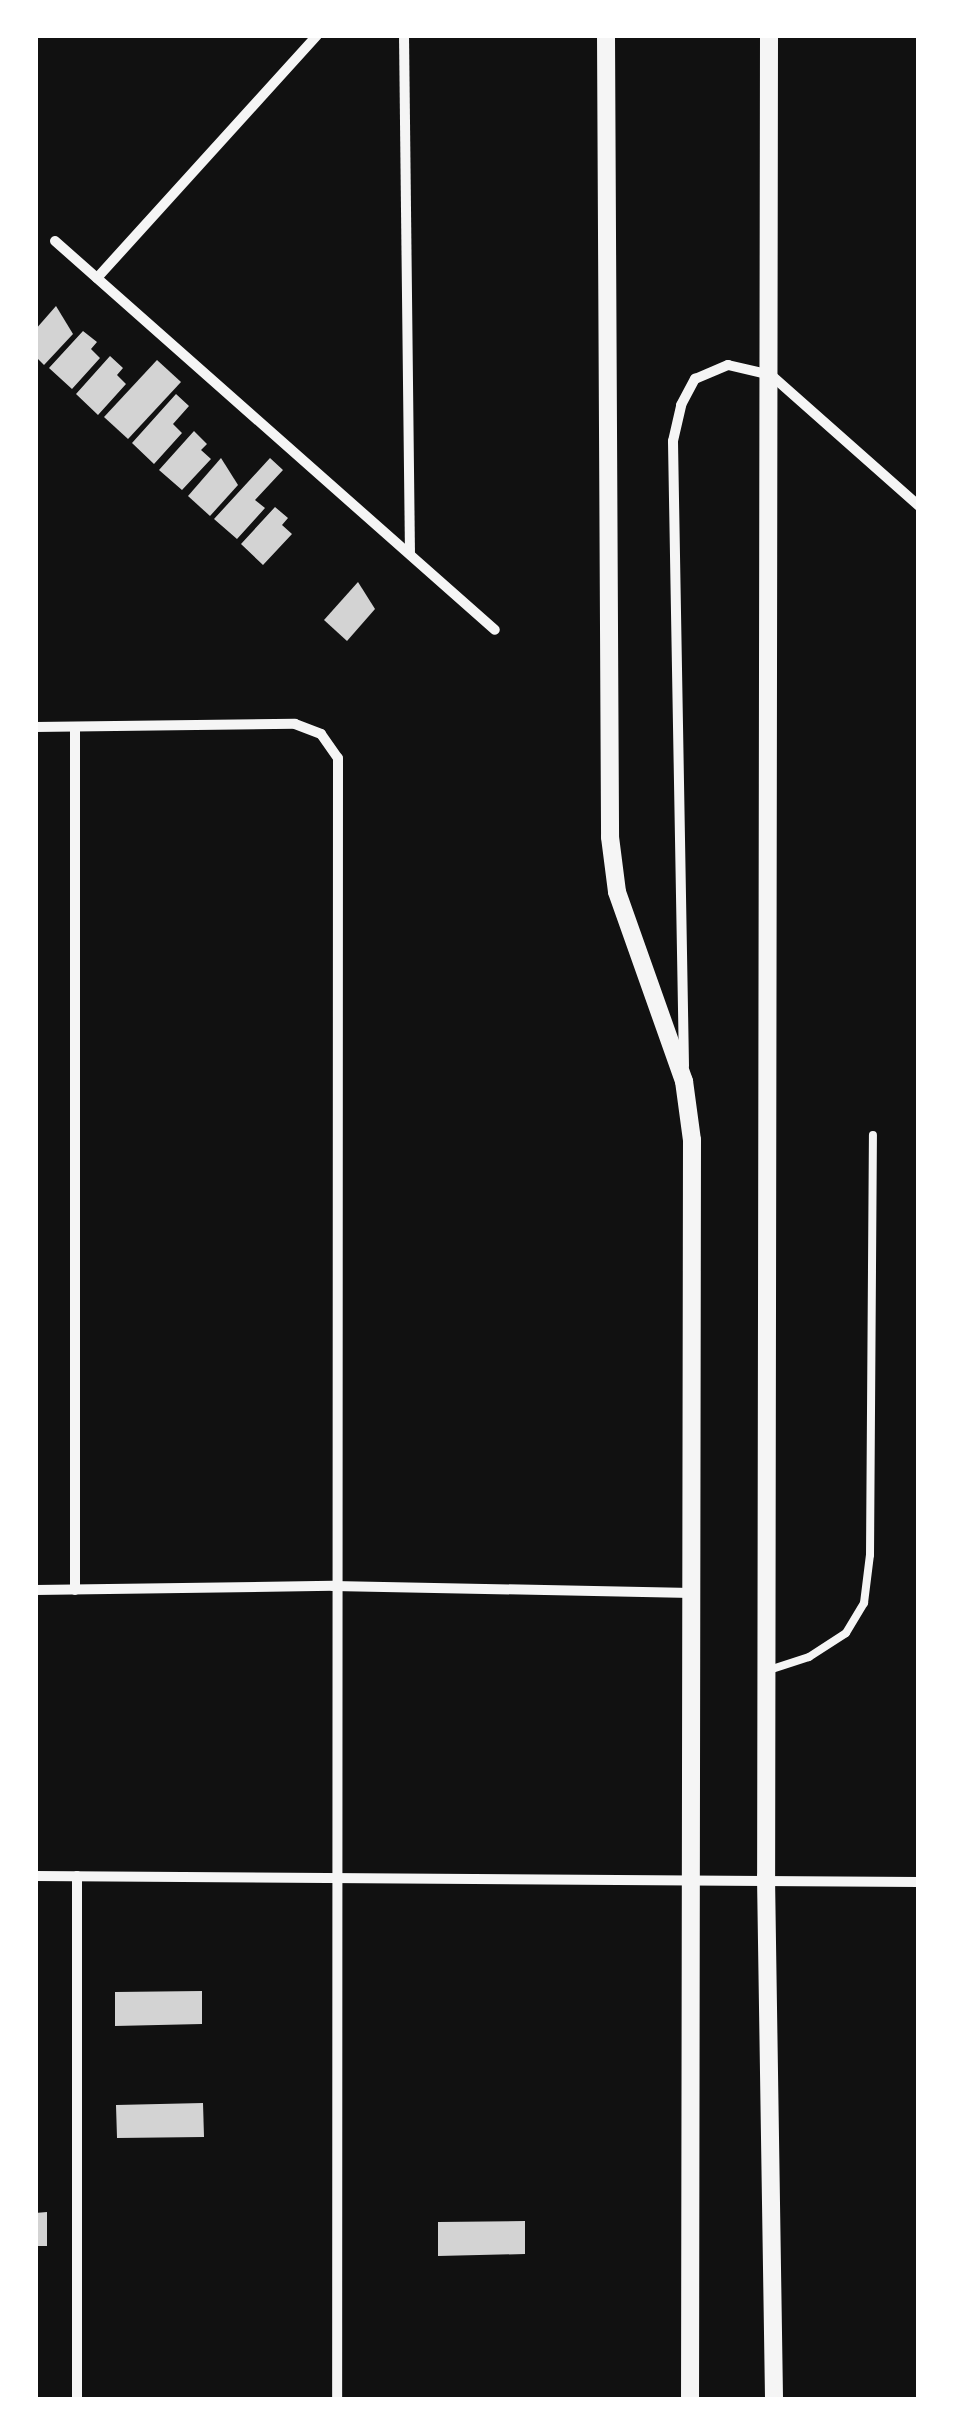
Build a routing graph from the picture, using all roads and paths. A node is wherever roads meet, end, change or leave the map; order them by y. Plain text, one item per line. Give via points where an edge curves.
1 (318, 35) edge
2 (404, 35) edge
3 (606, 35) edge
4 (770, 35) edge
5 (56, 241) dead end
6 (97, 278) junction
7 (771, 375) junction
8 (919, 506) edge
9 (410, 554) junction
10 (496, 630) dead end
11 (35, 727) edge
12 (75, 727) junction
13 (684, 1081) junction
14 (872, 1136) dead end
15 (333, 1586) junction
16 (35, 1590) edge
17 (75, 1590) junction
18 (692, 1593) junction
19 (768, 1670) junction
20 (689, 1875) junction
21 (35, 1876) edge
22 (77, 1876) junction
23 (332, 1876) junction
24 (766, 1877) junction
25 (919, 1882) edge
26 (77, 2400) edge
27 (337, 2400) edge
28 (690, 2400) edge
29 (774, 2400) edge

1 - 6 street
2 - 9 street
3 - 13 street via 610,838 628,928
4 - 7 street
5 - 6 street
6 - 9 street
7 - 8 street
7 - 13 street via 728,365 695,379 673,442
7 - 19 street
9 - 10 street
11 - 12 street
12 - 15 street via 295,724 321,734 338,758
12 - 17 street
13 - 18 street via 692,1140
14 - 19 lane via 870,1555 864,1603 846,1633 809,1657
15 - 17 street
15 - 18 street
15 - 23 street
16 - 17 street
18 - 20 street
19 - 24 street
20 - 23 street
20 - 24 street
20 - 28 street
21 - 22 street
22 - 23 street
22 - 26 street
23 - 27 street
24 - 25 street
24 - 29 street

